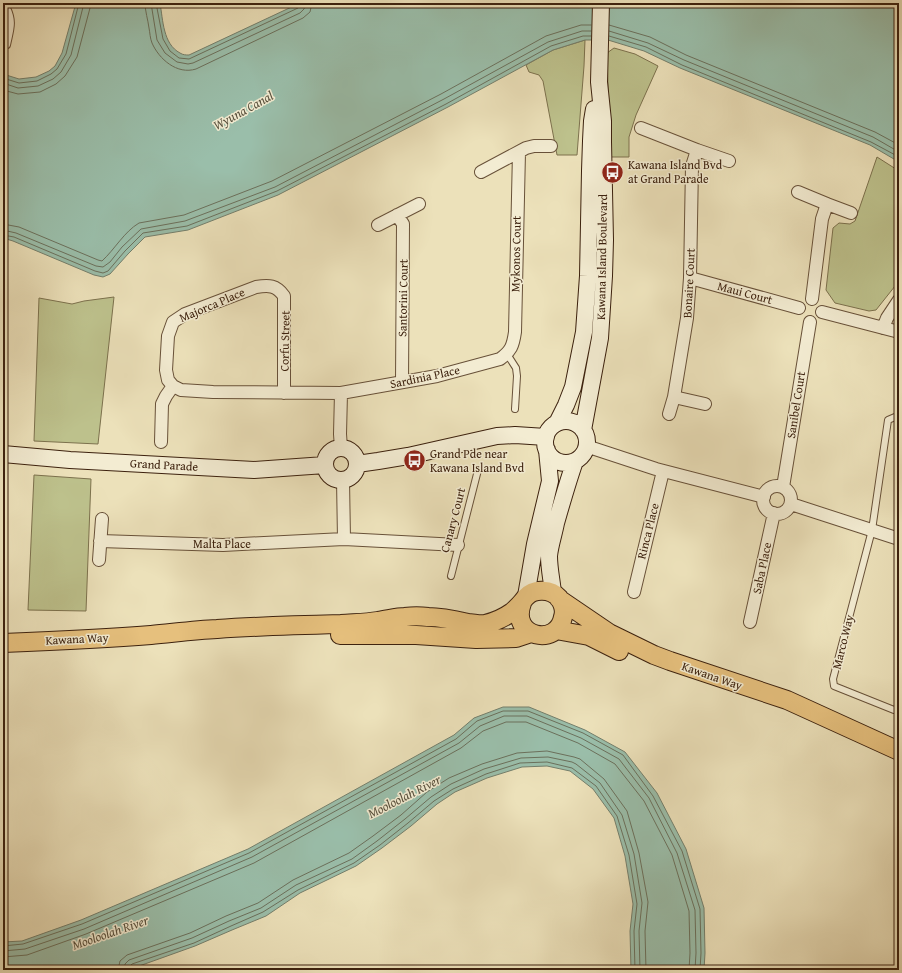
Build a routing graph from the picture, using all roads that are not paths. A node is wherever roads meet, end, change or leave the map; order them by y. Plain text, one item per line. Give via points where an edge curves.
1 (601, 3) edge
2 (7, 6) edge
3 (7, 45) dead end
4 (599, 82) junction
5 (642, 128) dead end
6 (551, 146) dead end
7 (697, 150) junction
8 (519, 152) junction
9 (729, 161) dead end
10 (481, 172) dead end
11 (798, 192) dead end
12 (419, 204) dead end
13 (826, 204) junction
14 (850, 213) dead end
15 (397, 215) junction
16 (378, 224) dead end
17 (690, 278) junction
18 (280, 290) joint
19 (812, 299) junction
20 (899, 300) edge
21 (799, 308) junction
22 (822, 312) junction
23 (810, 322) junction
24 (883, 328) junction
25 (899, 332) edge
26 (507, 354) junction
27 (402, 382) junction
28 (173, 386) junction
29 (284, 393) junction
30 (341, 393) junction
31 (674, 397) junction
32 (705, 404) dead end
33 (515, 409) dead end
34 (669, 414) dead end
35 (899, 418) edge
36 (557, 423) junction
37 (583, 430) junction
38 (161, 442) dead end
39 (547, 444) junction
40 (586, 446) junction
41 (341, 448) junction
42 (3, 454) edge
43 (575, 461) junction
44 (357, 464) junction
45 (325, 465) junction
46 (478, 470) dead end
47 (663, 471) junction
48 (343, 480) junction
49 (782, 487) junction
50 (764, 497) junction
51 (791, 504) junction
52 (774, 514) junction
53 (102, 519) dead end
54 (872, 530) junction
55 (344, 539) junction
56 (899, 539) edge
57 (100, 541) junction
58 (458, 545) junction
59 (99, 560) dead end
60 (451, 576) dead end
61 (634, 592) dead end
62 (556, 596) junction
63 (524, 599) junction
64 (750, 622) dead end
65 (556, 630) junction
66 (531, 633) junction
67 (151, 635) junction
68 (3, 644) edge
69 (899, 707) edge
70 (873, 739) junction
71 (899, 751) edge

1 - 4 main road, Kawana Island Boulevard
2 - 3 lane via 12,22
4 - 36 main road, Kawana Island Boulevard via 592,121 584,332 573,387
4 - 37 main road, Kawana Island Boulevard via 603,121 604,276 600,338
5 - 7 street
6 - 8 street via 534,146
7 - 9 street
7 - 17 street, Bonaire Court via 692,166
8 - 10 street
8 - 26 street, Mykonos Court via 515,332 513,345
11 - 13 street
12 - 15 street
13 - 14 street
13 - 19 street
15 - 16 street
15 - 27 street, Santorini Court via 403,224
17 - 21 street, Maui Court
17 - 31 street, Bonaire Court via 687,318
18 - 28 street, Majorca Place via 268,285 256,287 185,314 173,322 168,336 166,370 168,380
18 - 29 street, Corfu Street via 285,305
19 - 21 street via 802,302
19 - 22 street via 818,302
20 - 24 street
21 - 23 street via 801,318
22 - 23 street via 816,321
22 - 24 street
23 - 49 street, Sanibel Court
24 - 25 street
26 - 27 street, Sardinia Place via 500,359 438,376
26 - 33 lane via 516,368
27 - 30 street, Sardinia Place
28 - 29 street, Sardinia Place via 181,390 205,392
28 - 38 street via 162,404
29 - 30 street, Sardinia Place
30 - 41 street
31 - 32 street
31 - 34 street, Bonaire Court
35 - 54 lane via 888,420
36 - 37 main road via 570,421
36 - 39 main road via 549,430
37 - 40 main road via 587,440
39 - 43 main road via 552,456 557,460
39 - 44 main road via 515,435 497,436 408,456
39 - 63 main road via 550,481
40 - 43 main road
40 - 47 street
41 - 44 main road via 350,451
41 - 45 main road via 328,455
42 - 45 main road, Grand Parade via 254,470
43 - 62 main road via 565,490 550,555
44 - 48 main road via 351,476
45 - 48 main road via 331,476
46 - 58 lane, Canary Court
47 - 50 street
47 - 61 street, Rinca Place
48 - 55 street
49 - 50 street via 769,489
49 - 51 street via 791,496
50 - 52 street via 767,509
51 - 52 street via 782,513
51 - 54 street
52 - 64 street, Saba Place
53 - 57 street
54 - 56 street
54 - 69 lane, Marco Way via 833,679 834,686 894,710
55 - 57 street, Malta Place via 223,545
55 - 58 street, Malta Place
57 - 59 street
58 - 60 lane, Canary Court
62 - 63 main road via 540,590
62 - 65 main road via 564,611 561,625
62 - 70 main road, Kawana Way via 609,632 654,655 787,700
63 - 66 main road via 519,615 524,627
63 - 67 main road via 511,613 483,624 430,616 359,623 216,629
65 - 66 main road via 542,636
65 - 70 main road, Kawana Way via 589,636 662,671
66 - 67 main road via 516,638 476,639 409,635
67 - 68 main road, Kawana Way
70 - 71 main road, Kawana Way

